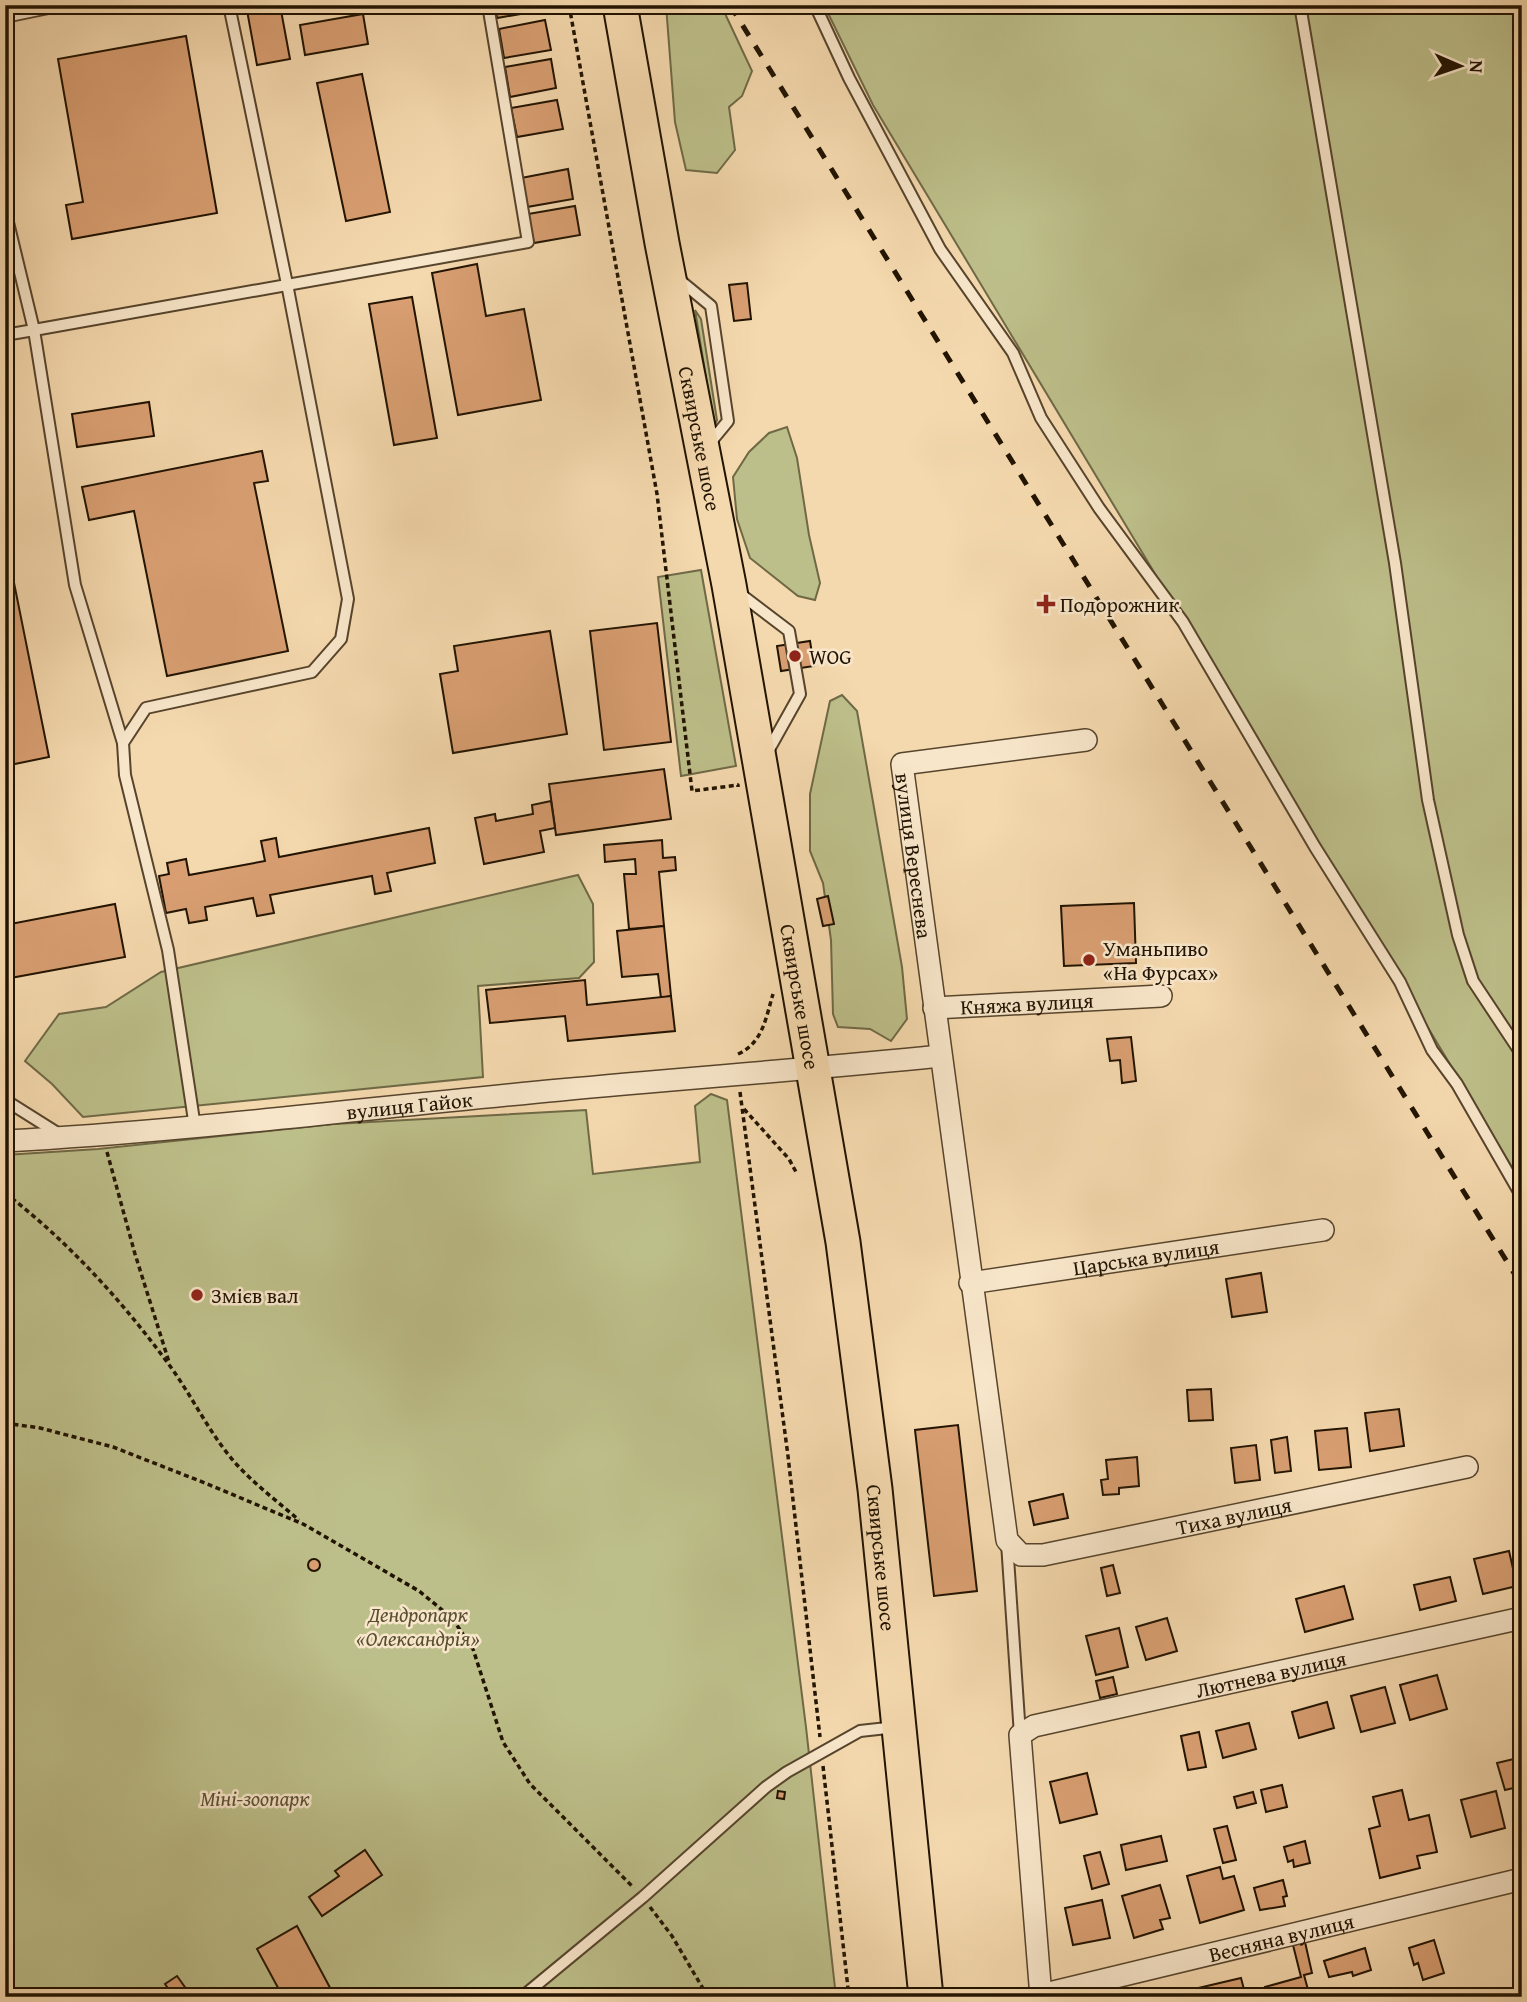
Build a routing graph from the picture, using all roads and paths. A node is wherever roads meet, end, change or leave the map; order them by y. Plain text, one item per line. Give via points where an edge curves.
1 (63, 5) edge
2 (229, 5) edge
3 (488, 5) edge
4 (569, 5) edge
5 (620, 5) edge
6 (815, 5) edge
7 (1300, 5) edge
8 (5, 16) edge
9 (5, 210) edge
10 (287, 284) junction
11 (34, 330) junction
12 (5, 335) edge
13 (729, 585) junction
14 (1086, 740) dead end
15 (123, 743) junction
16 (760, 768) junction
17 (741, 799) dead end
18 (776, 986) dead end
19 (1161, 996) dead end
20 (934, 1008) junction
21 (1522, 1055) edge
22 (734, 1056) dead end
23 (940, 1056) junction
24 (813, 1069) junction
25 (5, 1100) edge
26 (195, 1127) junction
27 (103, 1136) junction
28 (65, 1138) junction
29 (5, 1141) edge
30 (796, 1172) dead end
31 (5, 1193) edge
32 (1522, 1197) edge
33 (1323, 1230) dead end
34 (970, 1283) junction
35 (171, 1368) junction
36 (5, 1423) edge
37 (1467, 1467) dead end
38 (303, 1524) junction
39 (1006, 1540) junction
40 (1522, 1618) edge
41 (899, 1727) junction
42 (1020, 1735) junction
43 (822, 1752) junction
44 (1522, 1880) edge
45 (643, 1897) junction
46 (1041, 1996) edge
47 (522, 1997) edge
48 (708, 1997) edge
49 (849, 1997) edge
50 (926, 1997) edge

1 - 8 lane
2 - 10 lane
3 - 10 lane via 528,242
4 - 17 path via 657,494 692,791 738,785
5 - 13 main road, Сквирське шосе
6 - 32 lane via 940,249 1013,353 1041,418 1099,508 1183,622 1400,982 1432,1050
7 - 21 lane via 1395,562 1428,800 1473,981
9 - 11 lane
10 - 11 lane
10 - 15 lane via 348,599 341,639 313,672 146,708
11 - 12 lane
11 - 15 lane via 75,585
13 - 16 main road, Сквирське шосе
13 - 16 lane via 789,631 792,644 800,694
14 - 20 street, вулиця Вереснева via 902,764
15 - 26 lane via 125,775 168,950
16 - 24 main road, Сквирське шосе
18 - 22 path via 761,1034 747,1050
19 - 20 street, Княжа вулиця
20 - 23 street
23 - 24 street, вулиця Гайок
23 - 34 street
24 - 26 street, вулиця Гайок
24 - 41 main road, Сквирське шосе via 875,1489
25 - 28 lane
26 - 27 street, вулиця Гайок
27 - 28 street, вулиця Гайок
27 - 35 path
28 - 29 street, вулиця Гайок
30 - 43 path via 743,1107
31 - 35 path via 67,1245
33 - 34 street, Царська вулиця
34 - 39 street
35 - 38 path via 238,1466
36 - 38 path via 113,1447
37 - 39 street, Тиха вулиця via 1044,1555 1021,1555
38 - 45 path via 419,1591 452,1618 473,1649 503,1742 530,1784
39 - 42 lane
40 - 42 street, Лютнева вулиця via 1034,1726
41 - 43 lane via 860,1731
41 - 50 main road, Сквирське шосе
42 - 46 street
43 - 45 lane via 766,1787
43 - 49 path
44 - 46 street, Весняна вулиця
45 - 47 lane
45 - 48 path

